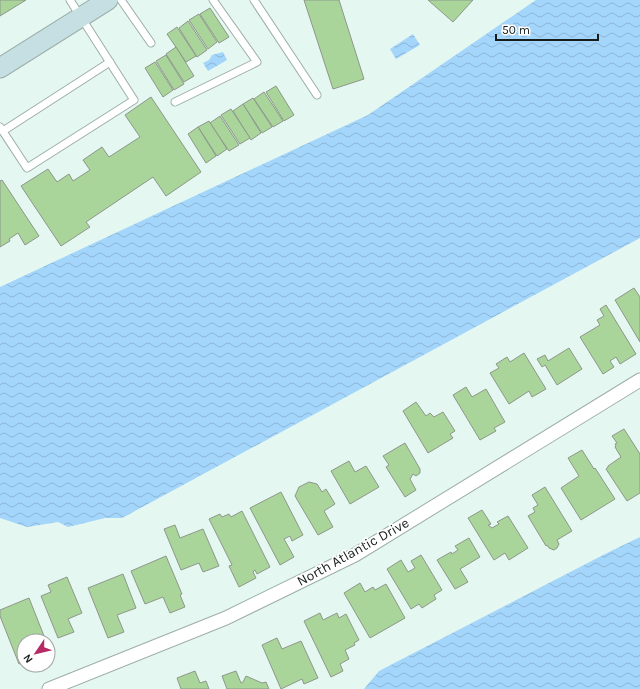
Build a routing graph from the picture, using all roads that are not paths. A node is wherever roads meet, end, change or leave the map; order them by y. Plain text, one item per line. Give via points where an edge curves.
1 (70, 0) edge
2 (108, 0) edge
3 (121, 0) edge
4 (213, 0) edge
5 (254, 0) edge
6 (81, 17) junction
7 (151, 43) dead end
8 (110, 62) junction
9 (0, 68) edge
10 (317, 95) dead end
11 (175, 102) dead end
12 (1, 129) edge
13 (640, 380) edge
14 (49, 689) edge

1 - 6 lane
2 - 6 main road
3 - 7 lane
4 - 11 lane via 257,62
5 - 10 lane
6 - 8 lane
6 - 9 main road
8 - 12 lane
8 - 12 lane via 134,100 27,168
13 - 14 street, North Atlantic Drive via 355,555 226,618

